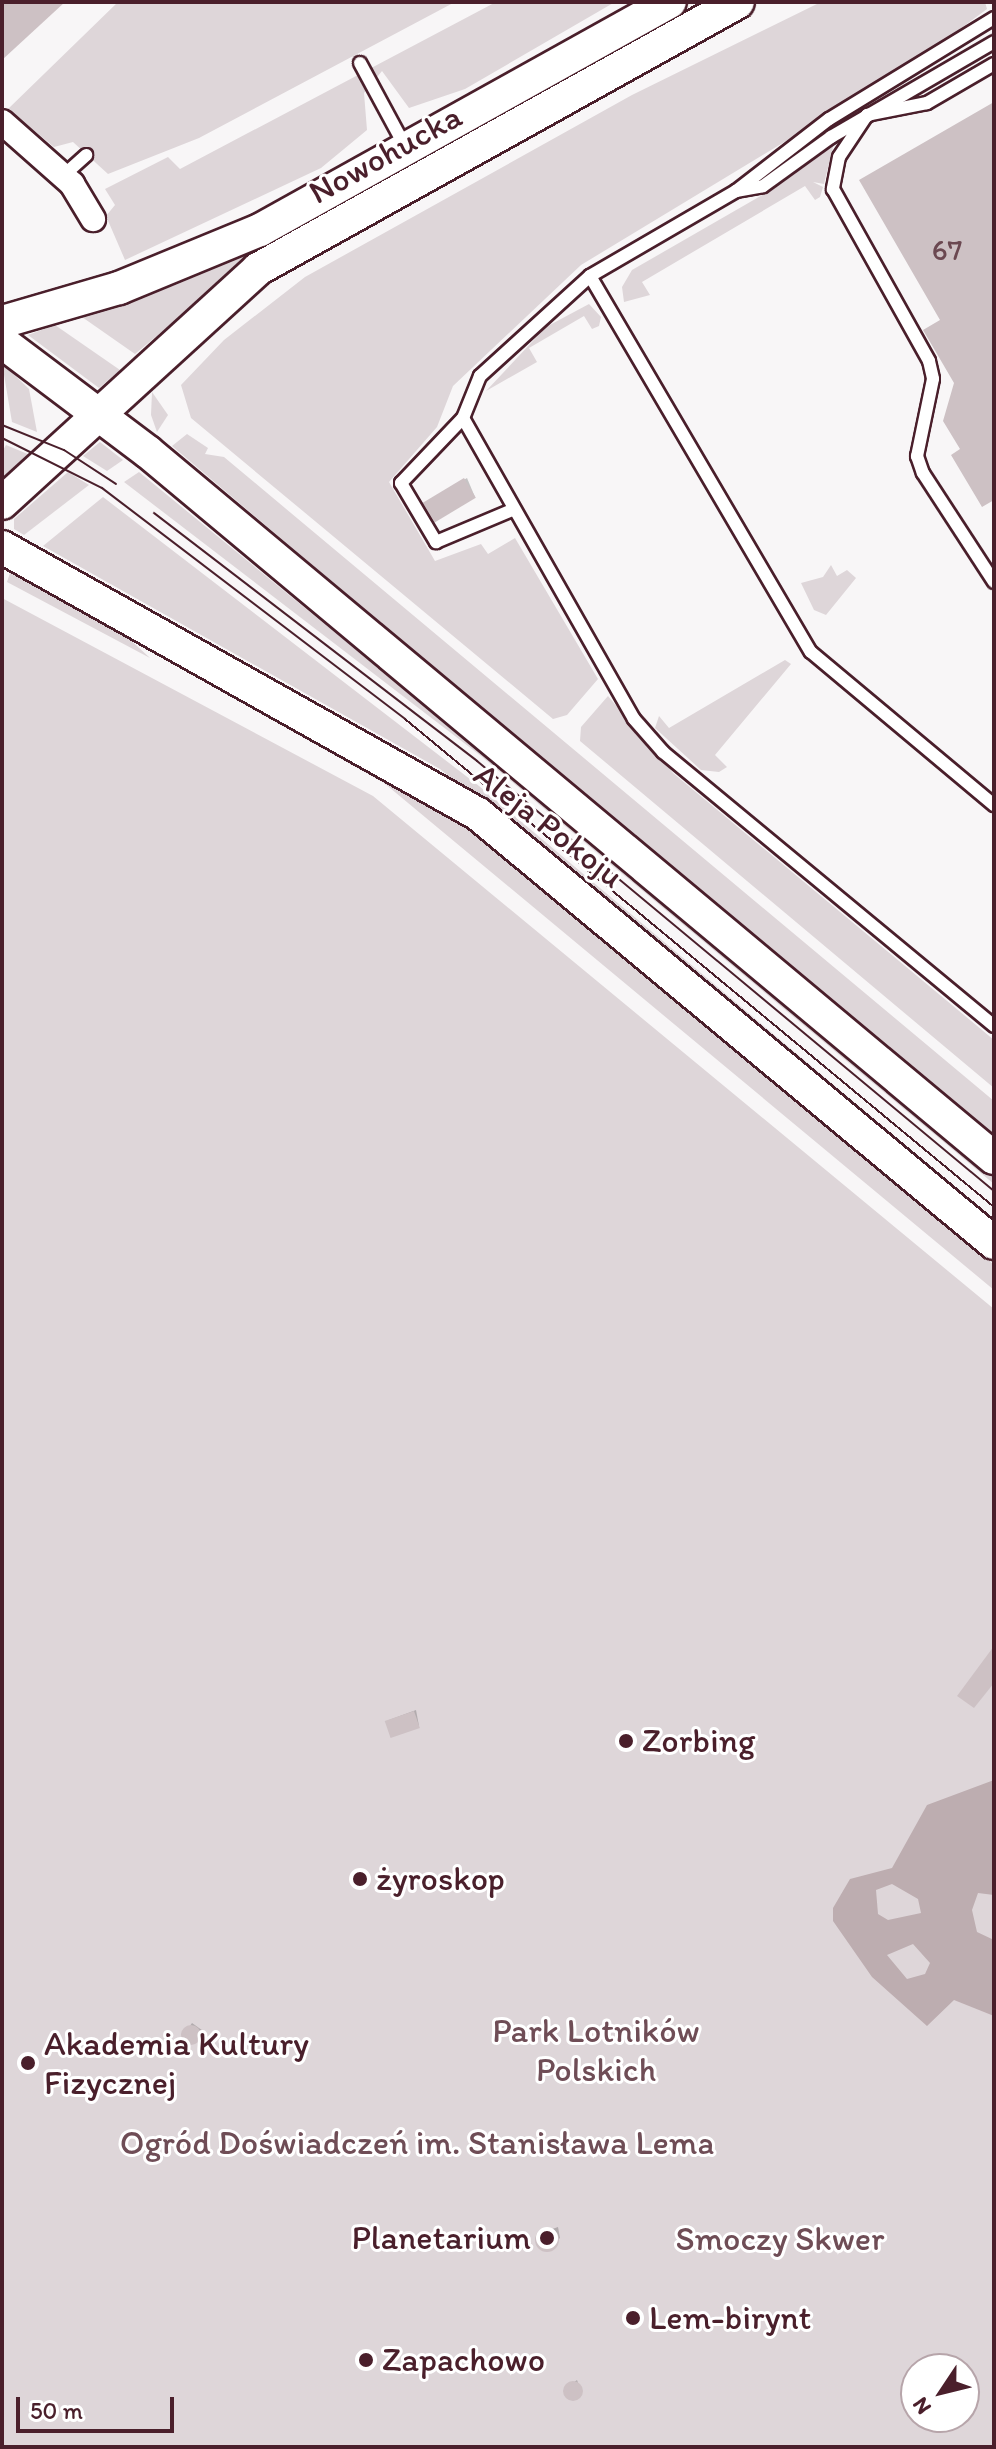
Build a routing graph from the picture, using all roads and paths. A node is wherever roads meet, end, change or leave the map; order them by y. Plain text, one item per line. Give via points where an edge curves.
1 (670, 2) edge
2 (738, 2) edge
3 (994, 18) edge
4 (994, 42) edge
5 (360, 63) dead end
6 (994, 64) edge
7 (867, 115) junction
8 (2, 122) edge
9 (408, 150) junction
10 (86, 155) dead end
11 (64, 175) junction
12 (736, 191) junction
13 (93, 219) dead end
14 (590, 276) junction
15 (2, 322) edge
16 (2, 342) edge
17 (99, 415) junction
18 (463, 418) junction
19 (2, 503) edge
20 (512, 510) junction
21 (2, 547) edge
22 (994, 582) edge
23 (994, 805) edge
24 (994, 1026) edge
25 (994, 1158) edge
26 (994, 1243) edge

1 - 9 main road, Nowohucka
2 - 17 main road, Nowohucka via 258,269 171,341
3 - 12 lane via 829,119
4 - 7 lane
5 - 9 lane
6 - 7 lane via 927,103
7 - 12 lane via 763,186
7 - 22 lane via 839,157 834,197 929,361 933,379 917,456 963,543
8 - 11 street
9 - 15 main road, Nowohucka via 207,255
10 - 11 lane
11 - 13 street
12 - 14 lane
14 - 18 lane via 480,376
14 - 23 lane via 811,652
16 - 17 main road, Aleja Pokoju
17 - 19 main road, Nowohucka
17 - 25 main road, Aleja Pokoju
18 - 20 lane
18 - 20 lane via 401,483 436,542
20 - 24 lane via 629,710 663,752
21 - 26 main road, Aleja Pokoju via 478,814

